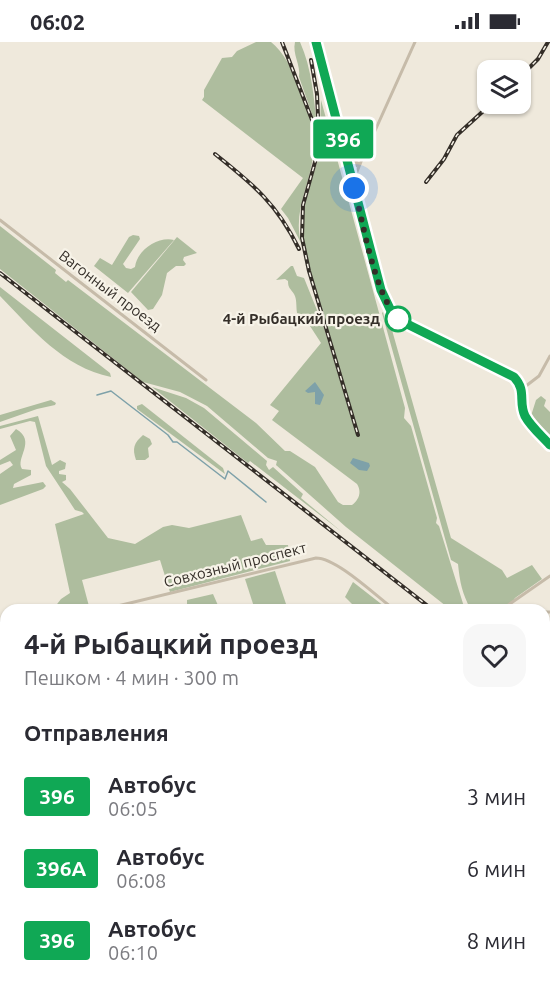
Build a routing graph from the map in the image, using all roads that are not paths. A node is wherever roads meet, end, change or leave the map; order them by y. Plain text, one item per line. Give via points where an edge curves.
1 (316, 42) edge
2 (415, 42) edge
3 (348, 159) junction
4 (360, 164) junction
5 (350, 168) junction
6 (353, 182) junction
7 (0, 220) edge
8 (550, 356) edge
9 (206, 380) dead end
10 (522, 389) junction
11 (550, 446) edge
12 (550, 576) edge
13 (126, 604) edge
14 (387, 604) edge
15 (510, 604) edge

1 - 3 street
2 - 4 street
3 - 4 street
3 - 5 street
4 - 5 street
4 - 6 street
5 - 6 street
6 - 10 street via 381,290 391,311 412,328 506,372
7 - 9 street, Вагонный проезд
8 - 10 street via 538,376
10 - 11 street via 524,413
12 - 15 street
13 - 14 street, Совхозный проспект via 316,558 329,560

